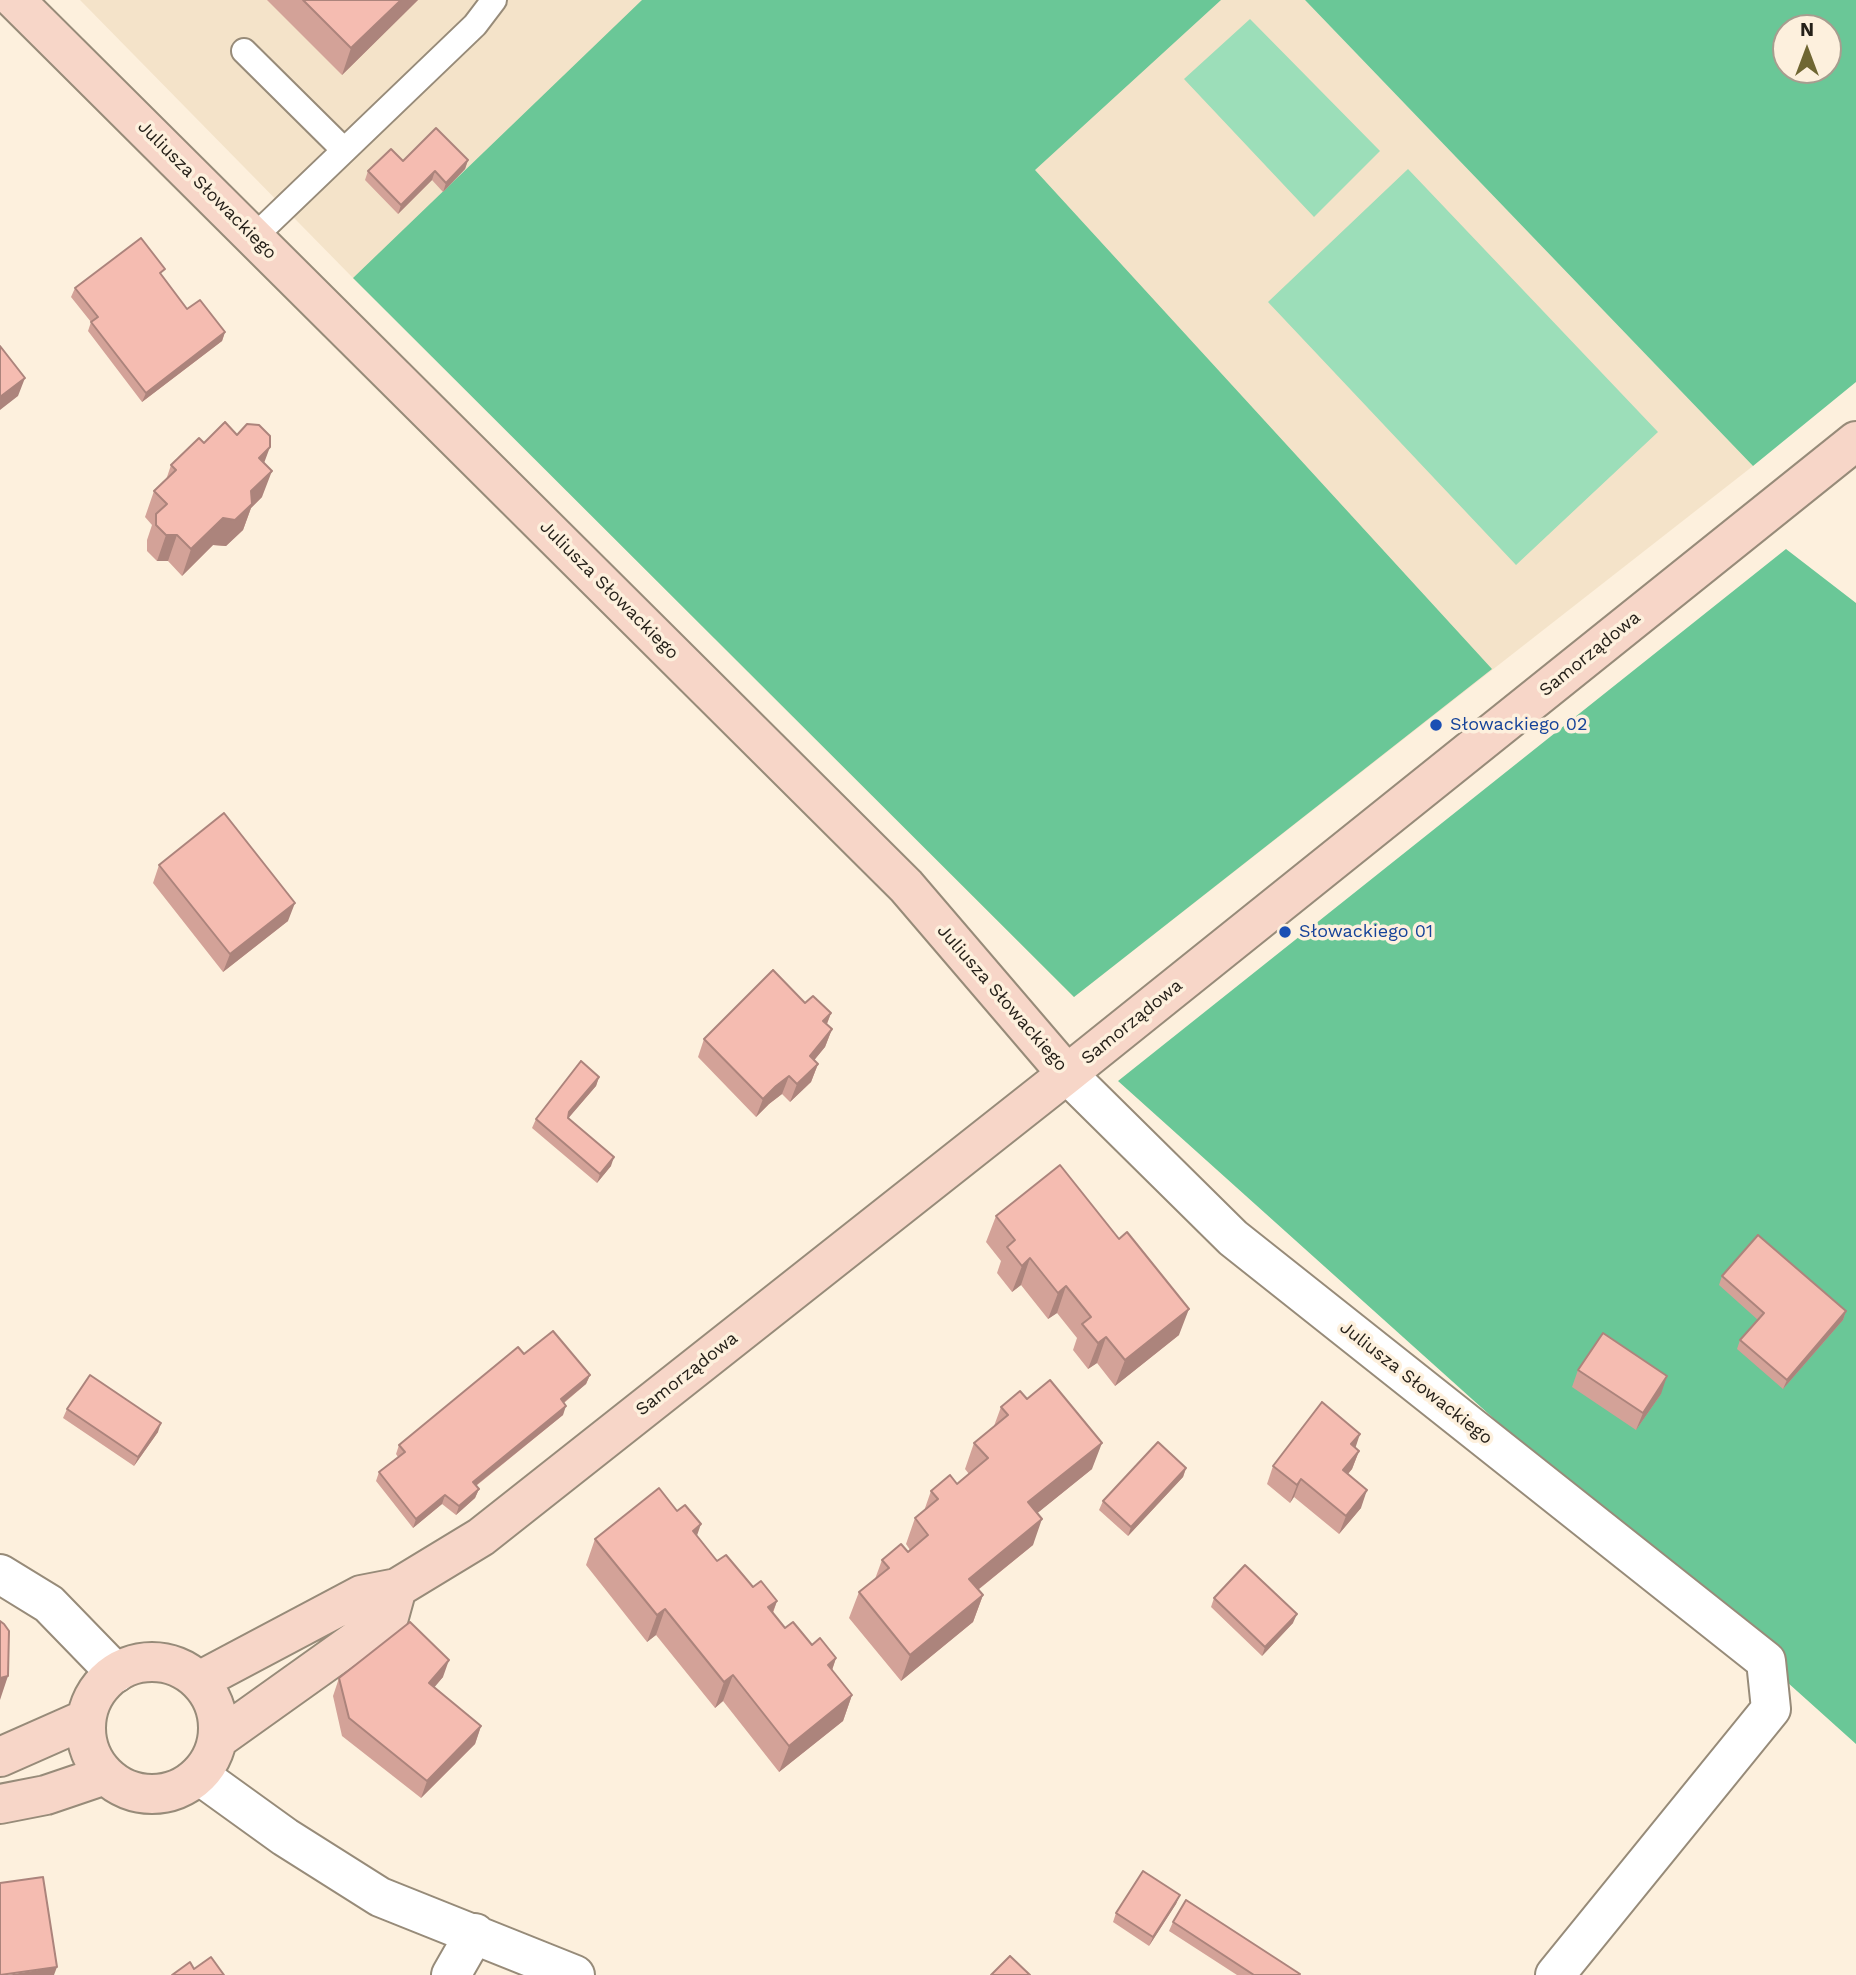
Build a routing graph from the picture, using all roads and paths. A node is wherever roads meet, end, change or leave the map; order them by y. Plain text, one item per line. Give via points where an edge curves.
1 (15, 0) edge
2 (494, 0) edge
3 (244, 51) dead end
4 (344, 150) junction
5 (254, 237) junction
6 (1856, 441) edge
7 (1067, 1073) junction
8 (0, 1574) edge
9 (397, 1588) junction
10 (116, 1673) junction
11 (199, 1681) junction
12 (86, 1719) junction
13 (218, 1739) junction
14 (0, 1757) edge
15 (105, 1775) junction
16 (199, 1775) junction
17 (0, 1804) edge
18 (475, 1933) junction
19 (451, 1975) edge
20 (575, 1975) edge
21 (1555, 1975) edge

1 - 5 street, Juliusza Słowackiego
2 - 4 lane via 475,25
3 - 4 lane
4 - 5 lane
5 - 7 street, Juliusza Słowackiego via 905,886
6 - 7 street, Samorządowa
7 - 9 street, Samorządowa via 481,1537
7 - 21 street, Juliusza Słowackiego via 1233,1238 1766,1661 1771,1709
8 - 10 street via 49,1604
9 - 11 street, Samorządowa via 361,1595
9 - 13 street via 388,1617
10 - 11 street via 141,1663 162,1663
10 - 12 street via 92,1699
11 - 13 street via 211,1698
12 - 14 street
12 - 15 street via 86,1740
13 - 16 street via 212,1758
15 - 16 street via 122,1788 142,1794 163,1794
15 - 17 street
16 - 18 street via 380,1897
18 - 19 street
18 - 20 street

